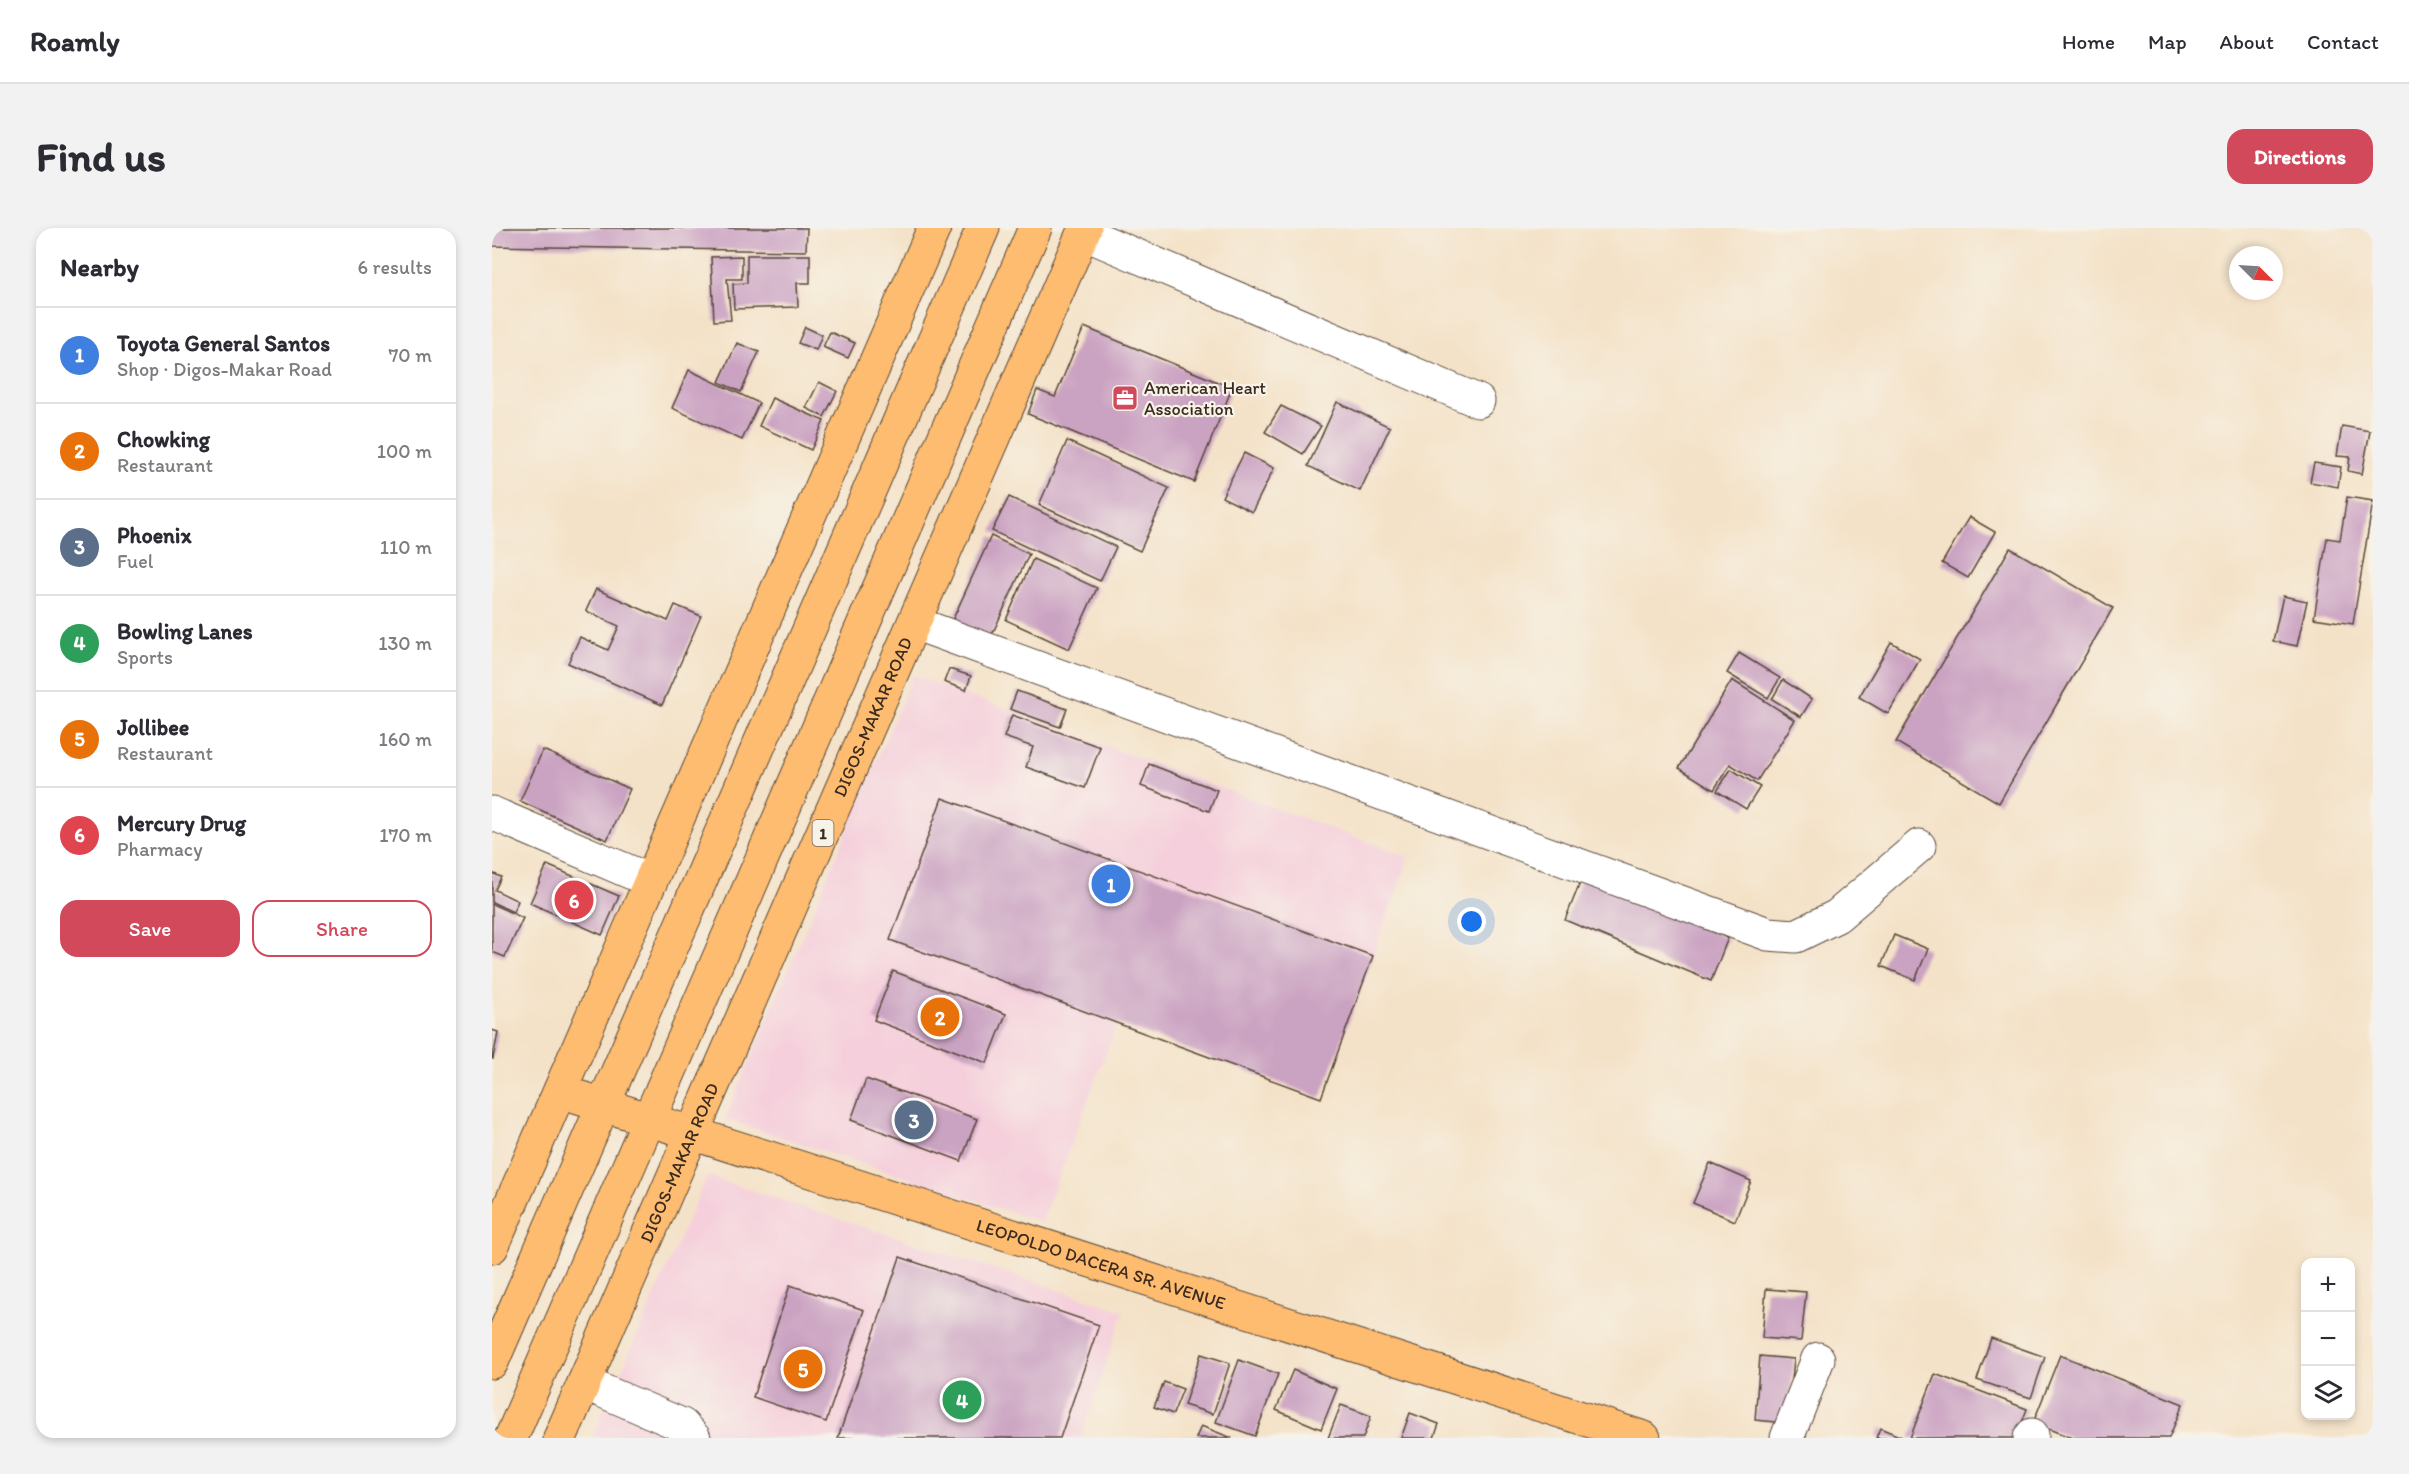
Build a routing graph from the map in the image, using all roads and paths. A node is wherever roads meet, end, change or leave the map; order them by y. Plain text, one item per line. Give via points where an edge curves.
1 (934, 228) edge
2 (983, 228) edge
3 (1035, 228) edge
4 (1084, 231) edge
5 (1478, 401) dead end
6 (914, 623) junction
7 (492, 813) edge
8 (1919, 846) dead end
9 (651, 881) junction
10 (560, 1091) junction
11 (693, 1134) junction
12 (492, 1247) edge
13 (1818, 1359) dead end
14 (492, 1362) edge
15 (584, 1383) junction
16 (511, 1438) edge
17 (561, 1438) edge
18 (694, 1438) edge
19 (1644, 1438) edge
20 (1787, 1438) edge

1 - 9 main road
2 - 14 main road
3 - 16 main road
4 - 5 street
4 - 6 main road, DIGOS-MAKAR ROAD / 1
6 - 8 street via 1768,934 1796,936 1837,916
6 - 11 main road, DIGOS-MAKAR ROAD / 1
7 - 9 street
9 - 10 main road
10 - 11 main road, LEOPOLDO DACERA SR. AVENUE
10 - 12 main road
11 - 15 main road, DIGOS-MAKAR ROAD / 1
11 - 19 main road, LEOPOLDO DACERA SR. AVENUE
13 - 20 street
15 - 17 main road, DIGOS-MAKAR ROAD / 1
15 - 18 street via 675,1422

